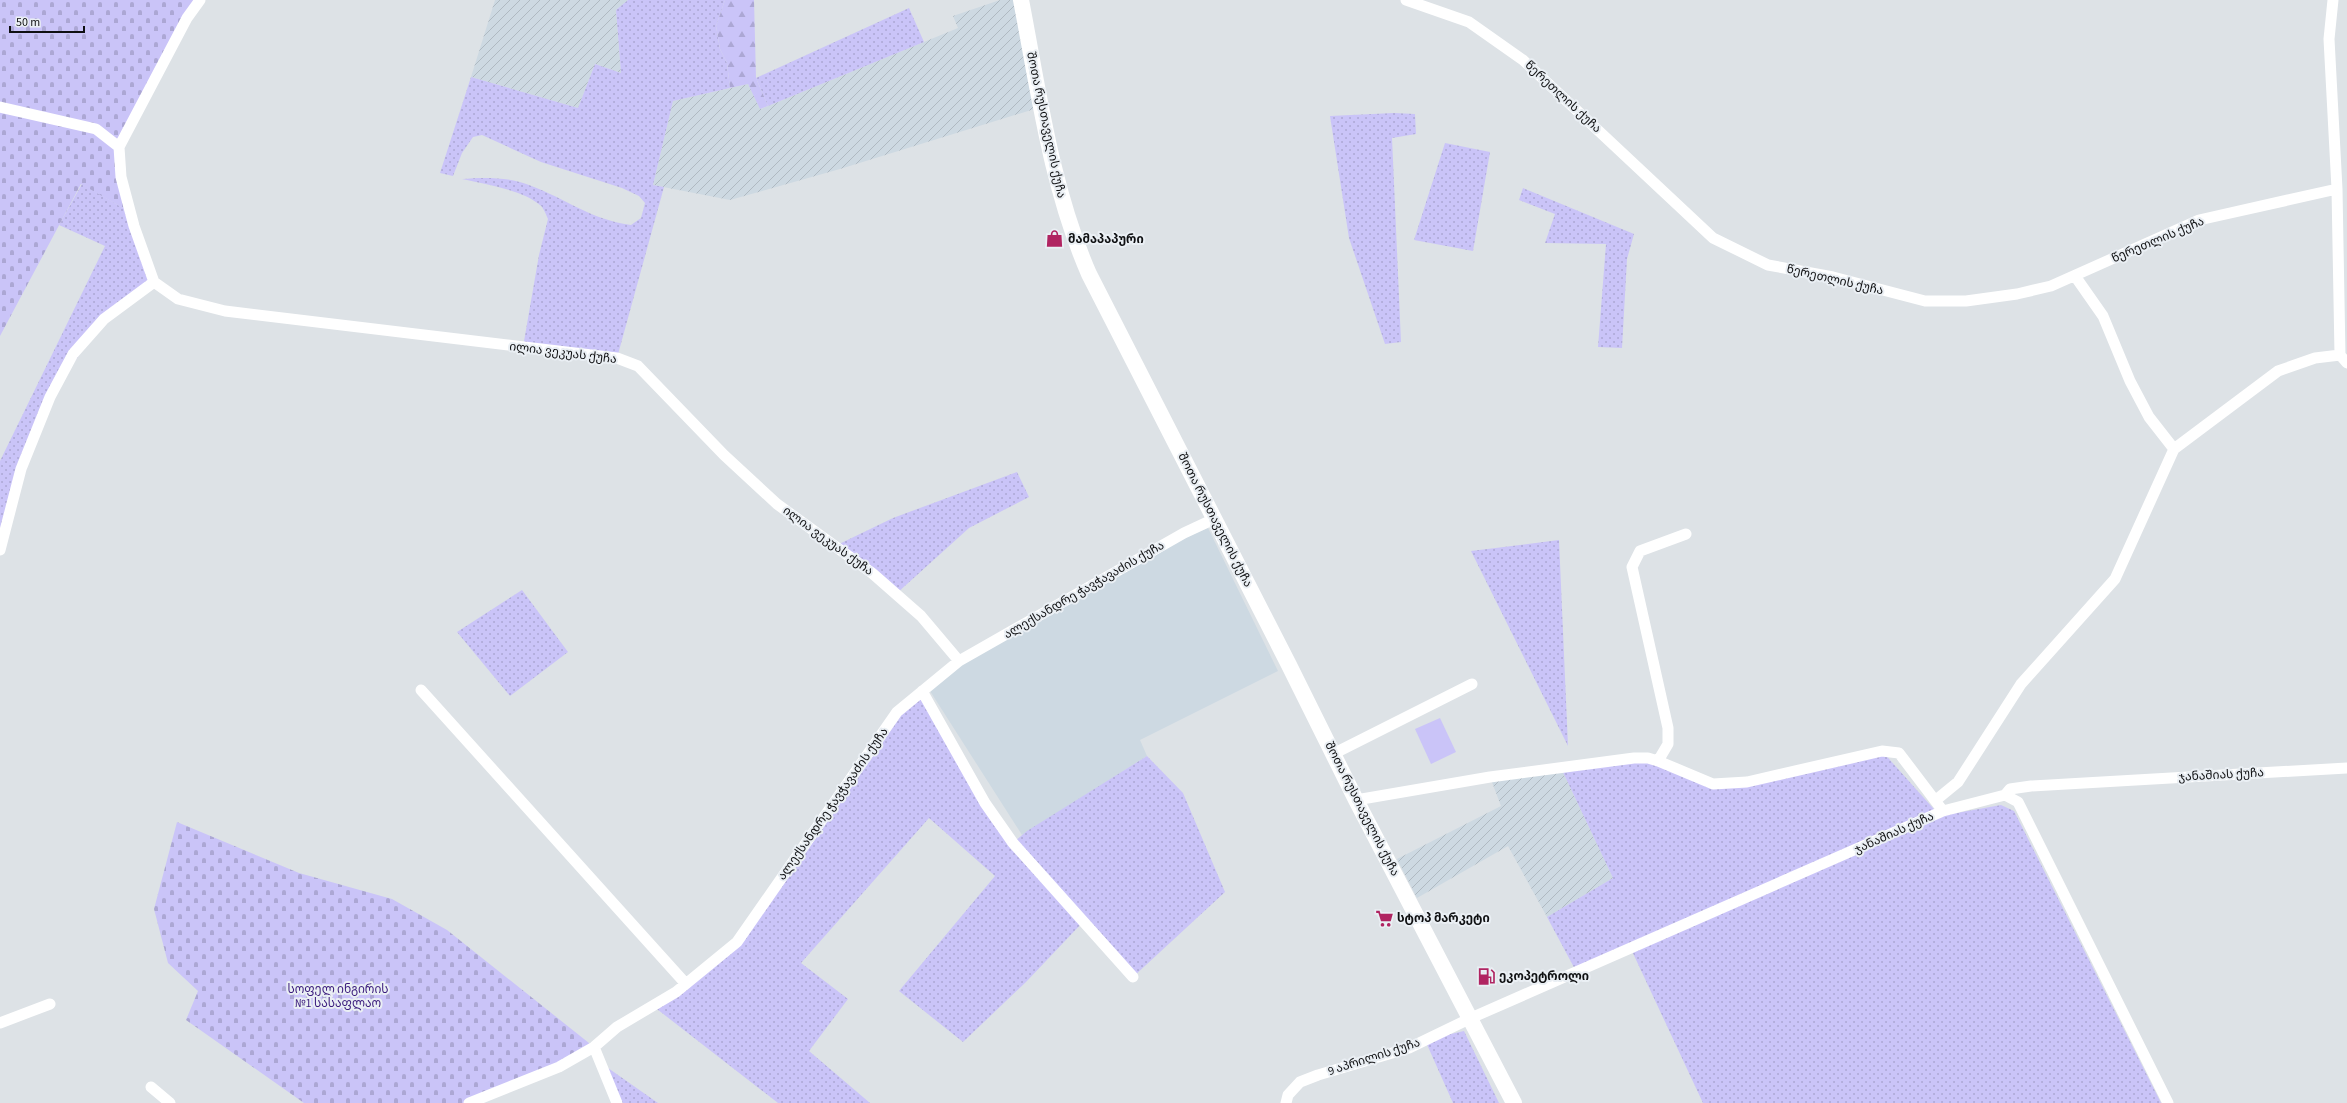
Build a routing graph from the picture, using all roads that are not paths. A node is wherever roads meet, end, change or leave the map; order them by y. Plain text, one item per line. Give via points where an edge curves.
1 (200, 0) edge
2 (1021, 0) edge
3 (1406, 0) edge
4 (2334, 0) edge
5 (0, 107) edge
6 (119, 147) junction
7 (2337, 189) junction
8 (2075, 276) junction
9 (154, 282) junction
10 (2344, 359) edge
11 (2174, 449) junction
12 (1214, 519) junction
13 (1686, 534) dead end
14 (0, 550) edge
15 (959, 661) junction
16 (1472, 684) dead end
17 (421, 690) dead end
18 (922, 691) junction
19 (1333, 754) junction
20 (1658, 761) junction
21 (2347, 768) edge
22 (2005, 795) junction
23 (1356, 800) junction
24 (1936, 800) junction
25 (1943, 811) junction
26 (1133, 977) dead end
27 (686, 984) junction
28 (50, 1004) dead end
29 (1471, 1018) junction
30 (0, 1023) edge
31 (594, 1047) junction
32 (151, 1087) dead end
33 (170, 1103) edge
34 (469, 1103) edge
35 (617, 1103) edge
36 (1286, 1103) edge
37 (1514, 1103) edge
38 (2168, 1103) edge

1 - 6 street via 187,18
2 - 12 main road, შოთა რუსთაველის ქუჩა via 1054,173 1069,224 1089,274
3 - 8 street, წერეთლის ქუჩა via 1468,22 1524,60 1713,238 1768,265 1833,277 1925,301 1966,301 2017,294 2051,286
4 - 7 street via 2329,39
5 - 6 street via 96,130
6 - 9 street via 121,177 134,226
7 - 8 street, წერეთლის ქუჩა via 2199,220
7 - 10 street
8 - 11 street via 2103,316 2130,381 2149,417
9 - 14 street via 104,319 69,360 50,396 21,469
9 - 15 street, ილია ვეკუას ქუჩა via 178,299 225,311 617,358 638,366 724,455 777,504 872,573 921,616
10 - 11 street via 2315,358 2278,371
11 - 24 street via 2115,579 2021,684 1958,782
12 - 15 street, ალექსანდრე ჭავჭავაძის ქუჩა via 1184,533
12 - 19 main road, შოთა რუსთაველის ქუჩა
13 - 20 street via 1640,551 1632,567 1668,728 1668,744
15 - 18 street, ალექსანდრე ჭავჭავაძის ქუჩა
16 - 19 street
17 - 27 street
18 - 26 street via 985,803 1013,843
18 - 27 street, ალექსანდრე ჭავჭავაძის ქუჩა via 897,712 737,942
19 - 23 main road, შოთა რუსთაველის ქუჩა
20 - 23 street via 1634,758 1490,777
20 - 24 street via 1713,784 1723,784 1747,782 1882,751 1899,753
21 - 22 street, ჯანაშიას ქუჩა via 2031,786 2010,789
22 - 25 street, ჯანაშიას ქუჩა
22 - 38 street via 2018,802
23 - 29 main road, შოთა რუსთაველის ქუჩა
24 - 25 street
25 - 29 street, ჯანაშიას ქუჩა
27 - 31 street, ალექსანდრე ჭავჭავაძის ქუჩა via 617,1027
28 - 30 street
29 - 36 street, 9 აპრილის ქუჩა via 1409,1048 1300,1082 1288,1095
29 - 37 main road, შოთა რუსთაველის ქუჩა
31 - 34 street, ალექსანდრე ჭავჭავაძის ქუჩა via 559,1067
31 - 35 street
32 - 33 street

